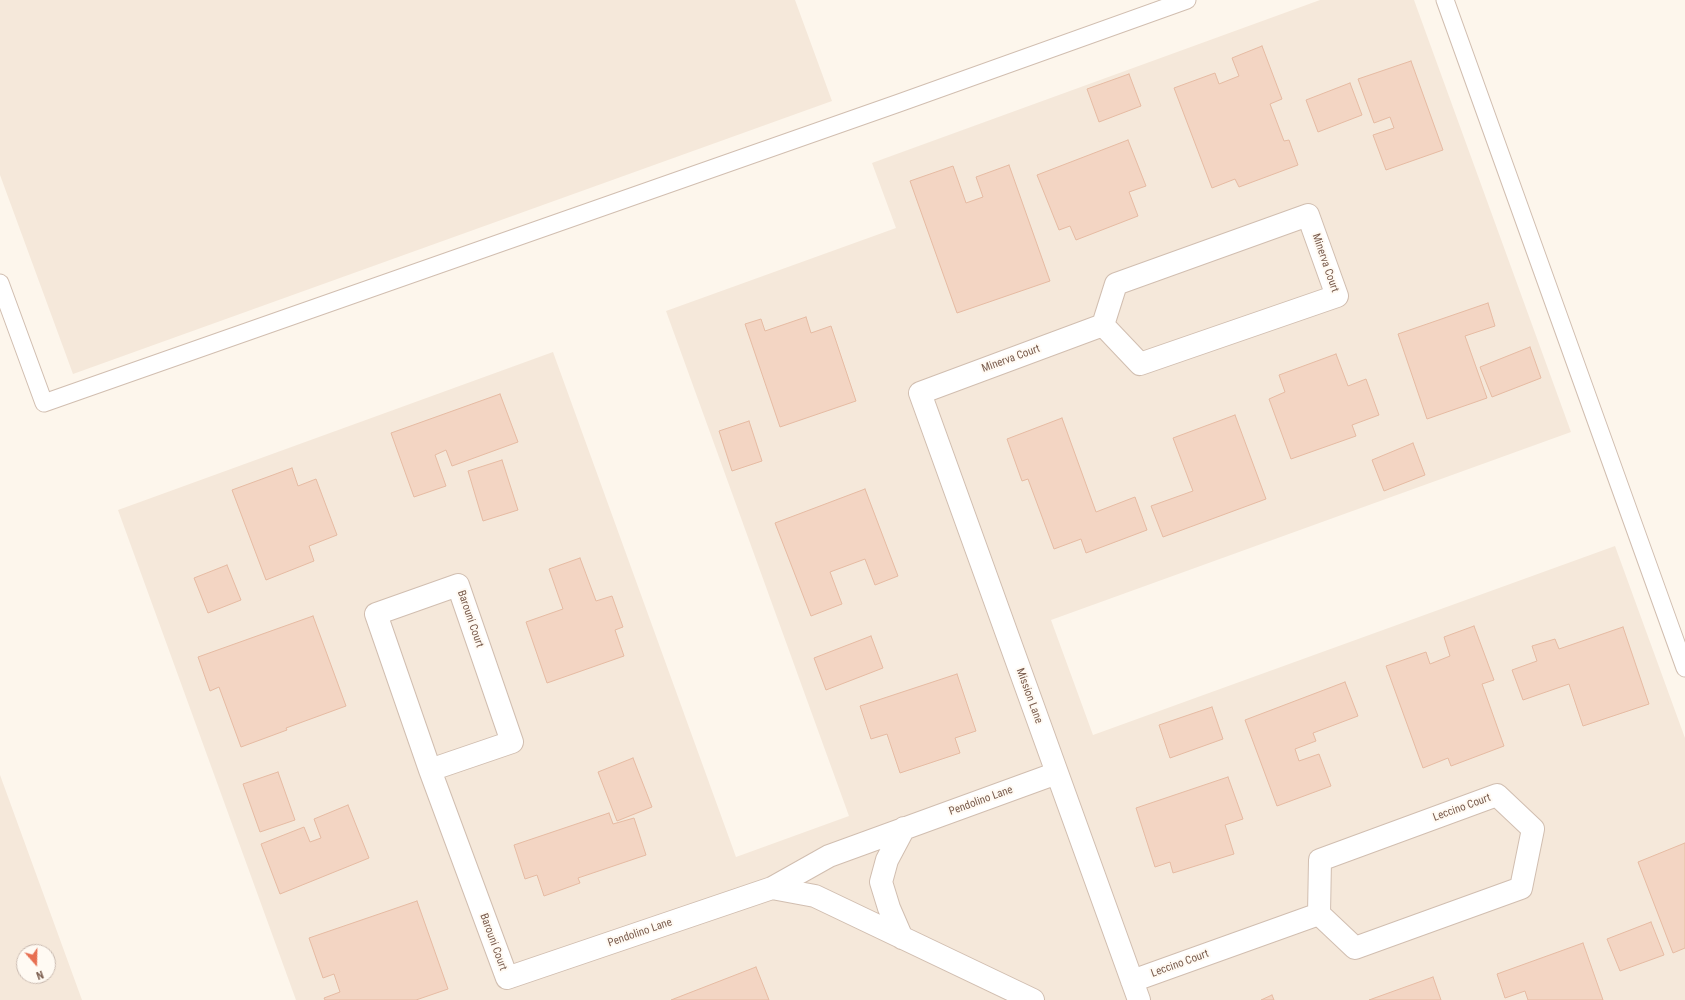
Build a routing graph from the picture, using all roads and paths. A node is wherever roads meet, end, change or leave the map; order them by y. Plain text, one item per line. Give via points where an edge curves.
1 (1187, 0) edge
2 (1445, 0) edge
3 (0, 283) edge
4 (1103, 325) junction
5 (920, 393) joint
6 (1685, 668) edge
7 (430, 770) junction
8 (1057, 773) junction
9 (904, 828) junction
10 (772, 888) junction
11 (1319, 914) junction
12 (902, 938) junction
13 (507, 978) joint
14 (1135, 991) edge
15 (1033, 1000) edge

1 - 3 lane via 44,403
2 - 6 lane
4 - 4 street, Minerva Court via 1140,364 1338,296 1308,215 1116,284
4 - 5 street, Minerva Court
5 - 8 street, Mission Lane
7 - 7 street, Barouni Court via 376,614 458,585 512,742
7 - 13 street, Barouni Court
8 - 9 street, Pendolino Lane
8 - 14 street, Mission Lane
9 - 10 street, Pendolino Lane via 829,856
9 - 12 street via 887,860 881,882
10 - 12 street, Pendolino Lane via 815,896
10 - 13 street, Pendolino Lane
11 - 11 street, Leccino Court via 1355,948 1521,888 1533,829 1497,795 1320,860
11 - 14 street, Leccino Court
12 - 15 street, Pendolino Lane

